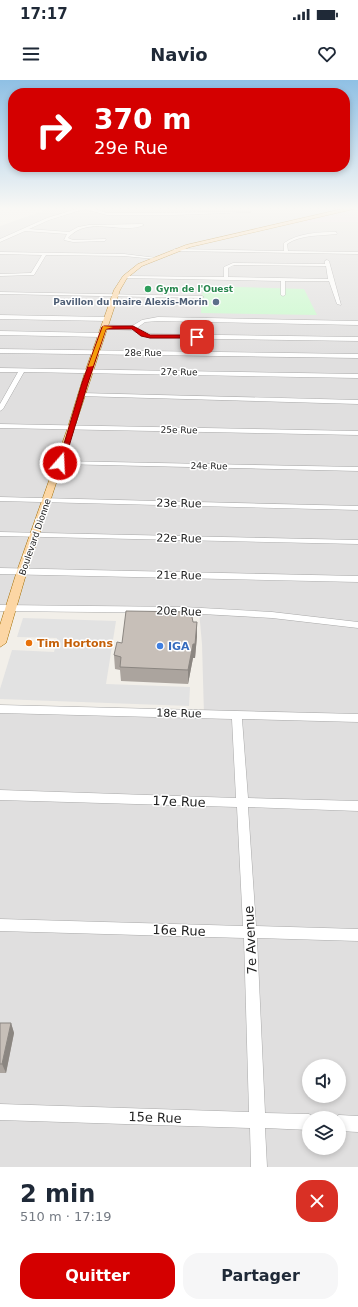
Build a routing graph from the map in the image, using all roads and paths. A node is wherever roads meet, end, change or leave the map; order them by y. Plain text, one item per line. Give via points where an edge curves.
1 (43, 258) edge
2 (155, 258) edge
3 (326, 258) edge
4 (328, 265) junction
5 (0, 275) edge
6 (125, 277) junction
7 (226, 279) junction
8 (282, 279) junction
9 (331, 280) junction
10 (0, 293) edge
11 (283, 295) dead end
12 (116, 296) junction
13 (202, 297) dead end
14 (339, 304) dead end
15 (0, 317) edge
16 (107, 319) junction
17 (358, 323) edge
18 (133, 328) junction
19 (103, 331) junction
20 (0, 333) edge
21 (358, 339) edge
22 (0, 351) edge
23 (96, 353) junction
24 (358, 356) edge
25 (0, 370) edge
26 (22, 370) junction
27 (88, 372) junction
28 (358, 376) edge
29 (81, 394) junction
30 (358, 402) edge
31 (0, 409) edge
32 (0, 426) edge
33 (72, 427) junction
34 (358, 433) edge
35 (60, 463) junction
36 (358, 469) edge
37 (0, 499) edge
38 (48, 500) junction
39 (358, 508) edge
40 (0, 534) edge
41 (36, 534) junction
42 (358, 542) edge
43 (0, 571) edge
44 (22, 571) junction
45 (358, 579) edge
46 (0, 608) edge
47 (12, 608) junction
48 (358, 625) edge
49 (0, 642) edge
50 (0, 710) edge
51 (237, 714) junction
52 (358, 718) edge
53 (0, 795) edge
54 (241, 802) junction
55 (358, 806) edge
56 (0, 925) edge
57 (250, 932) junction
58 (358, 934) edge
59 (0, 1112) edge
60 (257, 1120) junction
61 (302, 1122) edge
62 (346, 1123) edge
63 (358, 1124) edge
64 (259, 1167) edge

1 - 5 street via 32,274
2 - 6 main road, Boulevard Dionne via 140,265
3 - 4 street
4 - 7 street via 233,264 226,267
4 - 9 street
6 - 7 street
6 - 12 main road, Boulevard Dionne
7 - 8 street
8 - 9 street
8 - 11 street
9 - 14 street
10 - 12 street
12 - 13 street
12 - 16 main road, Boulevard Dionne
15 - 16 street
16 - 19 main road, Boulevard Dionne
17 - 18 street via 158,320 144,321
18 - 19 street
18 - 21 street via 150,336
19 - 20 street
19 - 23 main road, Boulevard Dionne
22 - 23 street, 28e Rue
23 - 24 street, 28e Rue
23 - 27 main road, Boulevard Dionne
25 - 26 street, 27e Rue
26 - 27 street, 27e Rue
26 - 31 street
27 - 28 street, 27e Rue
27 - 29 main road, Boulevard Dionne
29 - 30 street
29 - 33 main road, Boulevard Dionne
32 - 33 street, 25e Rue
33 - 34 street, 25e Rue
33 - 35 main road, Boulevard Dionne
35 - 36 street, 24e Rue
35 - 38 main road, Boulevard Dionne
37 - 38 street, 23e Rue
38 - 39 street, 23e Rue
38 - 41 main road, Boulevard Dionne
40 - 41 street, 22e Rue
41 - 42 street, 22e Rue
41 - 44 main road, Boulevard Dionne
43 - 44 street, 21e Rue
44 - 45 street, 21e Rue
44 - 47 main road, Boulevard Dionne
46 - 47 street, 20e Rue
47 - 48 street, 20e Rue via 184,610 272,615
47 - 49 main road, Boulevard Dionne
50 - 51 street, 18e Rue
51 - 52 street, 18e Rue
51 - 54 street, 7e Avenue
53 - 54 street, 17e Rue
54 - 55 street, 17e Rue
54 - 57 street, 7e Avenue
56 - 57 street, 16e Rue
57 - 58 street, 16e Rue
57 - 60 street, 7e Avenue
59 - 60 street, 15e Rue
60 - 61 street, 15e Rue
60 - 64 street, 7e Avenue
62 - 63 street

